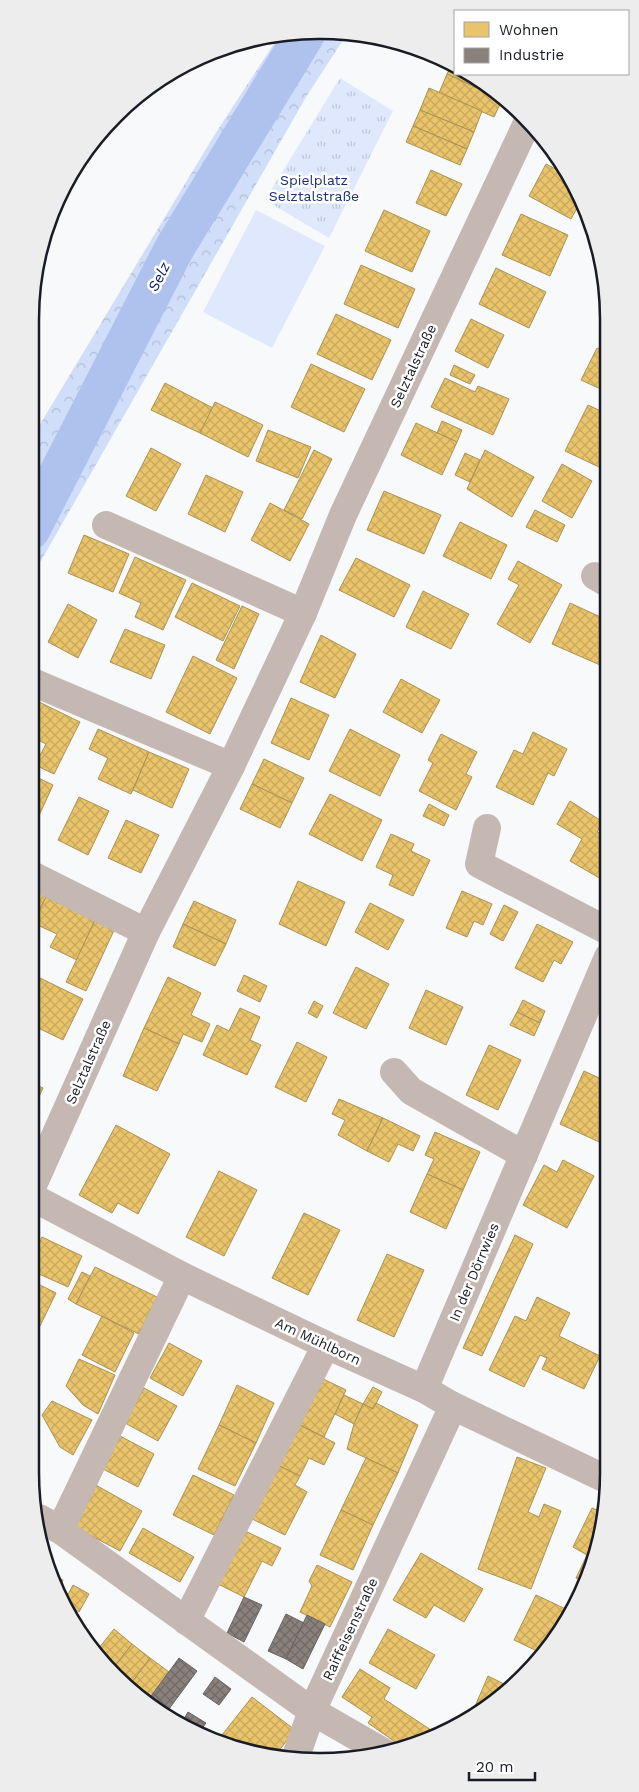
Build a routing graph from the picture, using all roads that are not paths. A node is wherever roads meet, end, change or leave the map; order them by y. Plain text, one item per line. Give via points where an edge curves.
1 (525, 128) edge
2 (106, 525) dead end
3 (304, 613) junction
4 (39, 685) edge
5 (231, 766) junction
6 (487, 828) dead end
7 (39, 878) edge
8 (600, 927) edge
9 (146, 932) junction
10 (600, 976) edge
11 (394, 1072) dead end
12 (524, 1155) junction
13 (39, 1172) edge
14 (39, 1201) edge
15 (182, 1276) junction
16 (326, 1345) junction
17 (424, 1389) junction
18 (453, 1406) junction
19 (600, 1476) edge
20 (49, 1524) edge
21 (186, 1621) junction
22 (312, 1711) junction
23 (376, 1748) edge
24 (297, 1753) edge

1 - 3 street, Selztalstraße via 343,515
2 - 3 street
3 - 5 street, Selztalstraße
4 - 5 street
5 - 9 street, Selztalstraße
6 - 8 street via 478,864
7 - 9 street
9 - 13 street, Selztalstraße
10 - 12 street, In der Dörrwies
11 - 12 street via 411,1091
12 - 17 street, In der Dörrwies
14 - 15 street, Am Mühlborn
15 - 16 street, Am Mühlborn
15 - 20 street
16 - 17 street, Am Mühlborn
16 - 21 street
17 - 18 street, Am Mühlborn
18 - 19 street, Am Mühlborn
18 - 22 street, Raiffeisenstraße
20 - 21 street
21 - 22 street
22 - 23 street
22 - 24 street, Raiffeisenstraße

